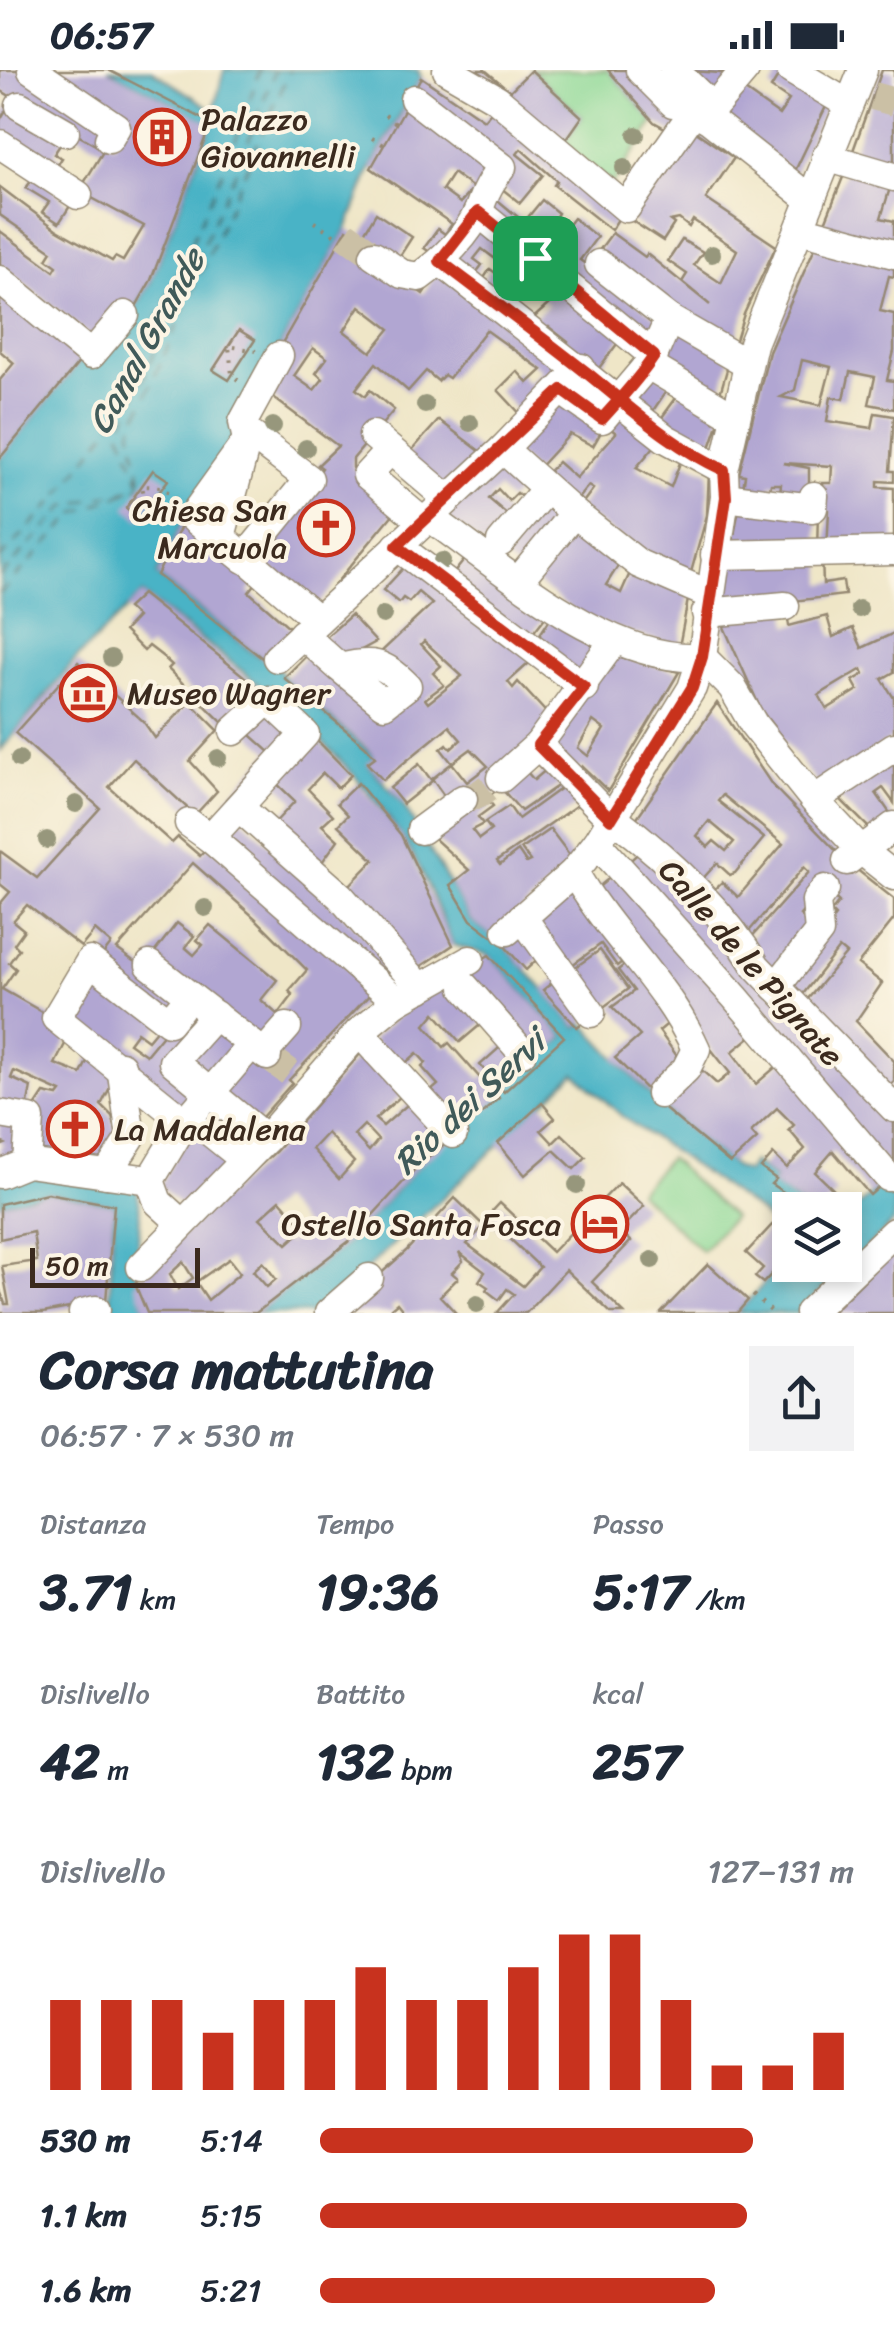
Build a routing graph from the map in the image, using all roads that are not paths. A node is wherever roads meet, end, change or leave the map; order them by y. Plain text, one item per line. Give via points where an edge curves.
1 (32, 70) edge
2 (446, 70) edge
3 (640, 70) edge
4 (674, 70) edge
5 (746, 70) edge
6 (791, 70) edge
7 (860, 90) edge
8 (414, 99) dead end
9 (8, 103) edge
10 (690, 113) junction
11 (65, 132) dead end
12 (109, 139) dead end
13 (0, 144) edge
14 (826, 157) junction
15 (894, 178) edge
16 (78, 195) dead end
17 (810, 200) junction
18 (478, 212) junction
19 (800, 230) junction
20 (894, 254) edge
21 (374, 255) tunnel mouth
22 (440, 261) junction
23 (599, 264) dead end
24 (0, 280) edge
25 (125, 316) dead end
26 (669, 318) junction
27 (278, 356) dead end
28 (651, 360) junction
29 (747, 364) junction
30 (581, 368) junction
31 (562, 390) junction
32 (620, 399) junction
33 (734, 417) junction
34 (247, 440) junction
35 (503, 449) junction
36 (725, 483) junction
37 (546, 489) junction
38 (814, 496) dead end
39 (425, 511) junction
40 (194, 514) junction
41 (574, 514) junction
42 (221, 537) junction
43 (397, 546) junction
44 (894, 550) edge
45 (495, 551) junction
46 (714, 555) junction
47 (254, 566) junction
48 (520, 580) junction
49 (708, 604) junction
50 (556, 605) junction
51 (785, 606) dead end
52 (310, 628) junction
53 (613, 642) junction
54 (528, 644) junction
55 (702, 657) junction
56 (277, 658) dead end
57 (340, 668) dead end
58 (584, 687) junction
59 (234, 730) dead end
60 (894, 747) edge
61 (547, 753) junction
62 (501, 778) tunnel mouth
63 (463, 799) tunnel mouth
64 (814, 800) junction
65 (239, 811) junction
66 (610, 822) junction
67 (894, 826) edge
68 (421, 830) dead end
69 (854, 856) junction
70 (573, 872) junction
71 (894, 876) edge
72 (825, 888) dead end
73 (150, 965) dead end
74 (776, 986) junction
75 (409, 994) junction
76 (190, 996) junction
77 (590, 1013) dead end
78 (214, 1015) junction
79 (286, 1027) dead end
80 (358, 1032) junction
81 (261, 1051) junction
82 (522, 1052) dead end
83 (120, 1066) junction
84 (209, 1093) junction
85 (660, 1094) dead end
86 (890, 1096) edge
87 (0, 1114) edge
88 (195, 1123) junction
89 (453, 1134) dead end
90 (132, 1137) junction
91 (266, 1139) junction
92 (245, 1160) junction
93 (17, 1167) edge
94 (95, 1173) junction
95 (888, 1177) dead end
96 (150, 1180) junction
97 (180, 1222) junction
98 (894, 1232) edge
99 (141, 1266) dead end
100 (369, 1278) dead end
101 (329, 1313) edge
102 (808, 1313) edge

1 - 12 street via 116,126
2 - 10 street via 497,99 626,208
3 - 10 street
4 - 10 street via 703,98
5 - 10 street
6 - 7 street
7 - 14 street
8 - 18 street via 502,167 483,191
9 - 11 street
10 - 17 street
13 - 16 street
14 - 15 street
14 - 17 street
17 - 19 street
18 - 22 street
18 - 28 street
19 - 20 street
19 - 29 street
21 - 22 street via 402,274 420,277
22 - 30 street
23 - 26 street
24 - 25 street via 90,355
26 - 28 street
26 - 29 street
27 - 34 street via 243,422
28 - 32 street
28 - 33 street
29 - 33 street
30 - 31 street
30 - 32 street
31 - 32 street via 602,419
31 - 35 street
32 - 36 street
33 - 36 street
34 - 40 street
34 - 42 street
34 - 47 street via 250,435 309,479
35 - 37 street
35 - 39 street
36 - 38 street via 813,508
36 - 46 street
37 - 41 street
37 - 45 street
39 - 39 street via 423,478 381,443 367,475
39 - 43 street
39 - 45 street
40 - 42 street
40 - 47 street
41 - 48 street
41 - 49 street
42 - 47 street
43 - 52 street
43 - 54 street
44 - 46 street
45 - 48 street
46 - 49 street
47 - 52 street
48 - 50 street
49 - 51 street
49 - 55 street
50 - 53 street
50 - 54 street
52 - 56 street
52 - 57 street
53 - 55 street via 677,659
53 - 58 street
54 - 58 street
55 - 64 street
55 - 66 street via 692,688
58 - 61 street
59 - 65 street via 270,702 305,734
60 - 64 street
61 - 62 street
61 - 66 street
63 - 68 street
64 - 69 street
65 - 75 street via 340,896
65 - 75 street via 200,831
66 - 70 street
66 - 74 street via 670,867
66 - 95 street, Calle de le Pignate via 735,996
67 - 69 street
69 - 71 street
70 - 77 street via 515,924
70 - 85 street via 680,1014 696,1049
72 - 74 street via 816,901 819,932
73 - 76 street
74 - 86 street
75 - 80 street
75 - 82 street via 460,974
76 - 78 street
76 - 83 street via 168,1022 90,961 56,1018
78 - 81 street
78 - 84 street via 173,1062
79 - 81 street
80 - 89 street
80 - 91 street via 302,1082
81 - 84 street
83 - 88 street via 164,1093
83 - 90 street
84 - 88 street
84 - 91 street
87 - 93 street via 30,1119
88 - 92 street
88 - 96 street
90 - 94 street
90 - 96 street
91 - 92 street
92 - 97 street
93 - 94 street
94 - 96 street
96 - 97 street via 158,1202
97 - 99 street
98 - 102 street
100 - 101 street

